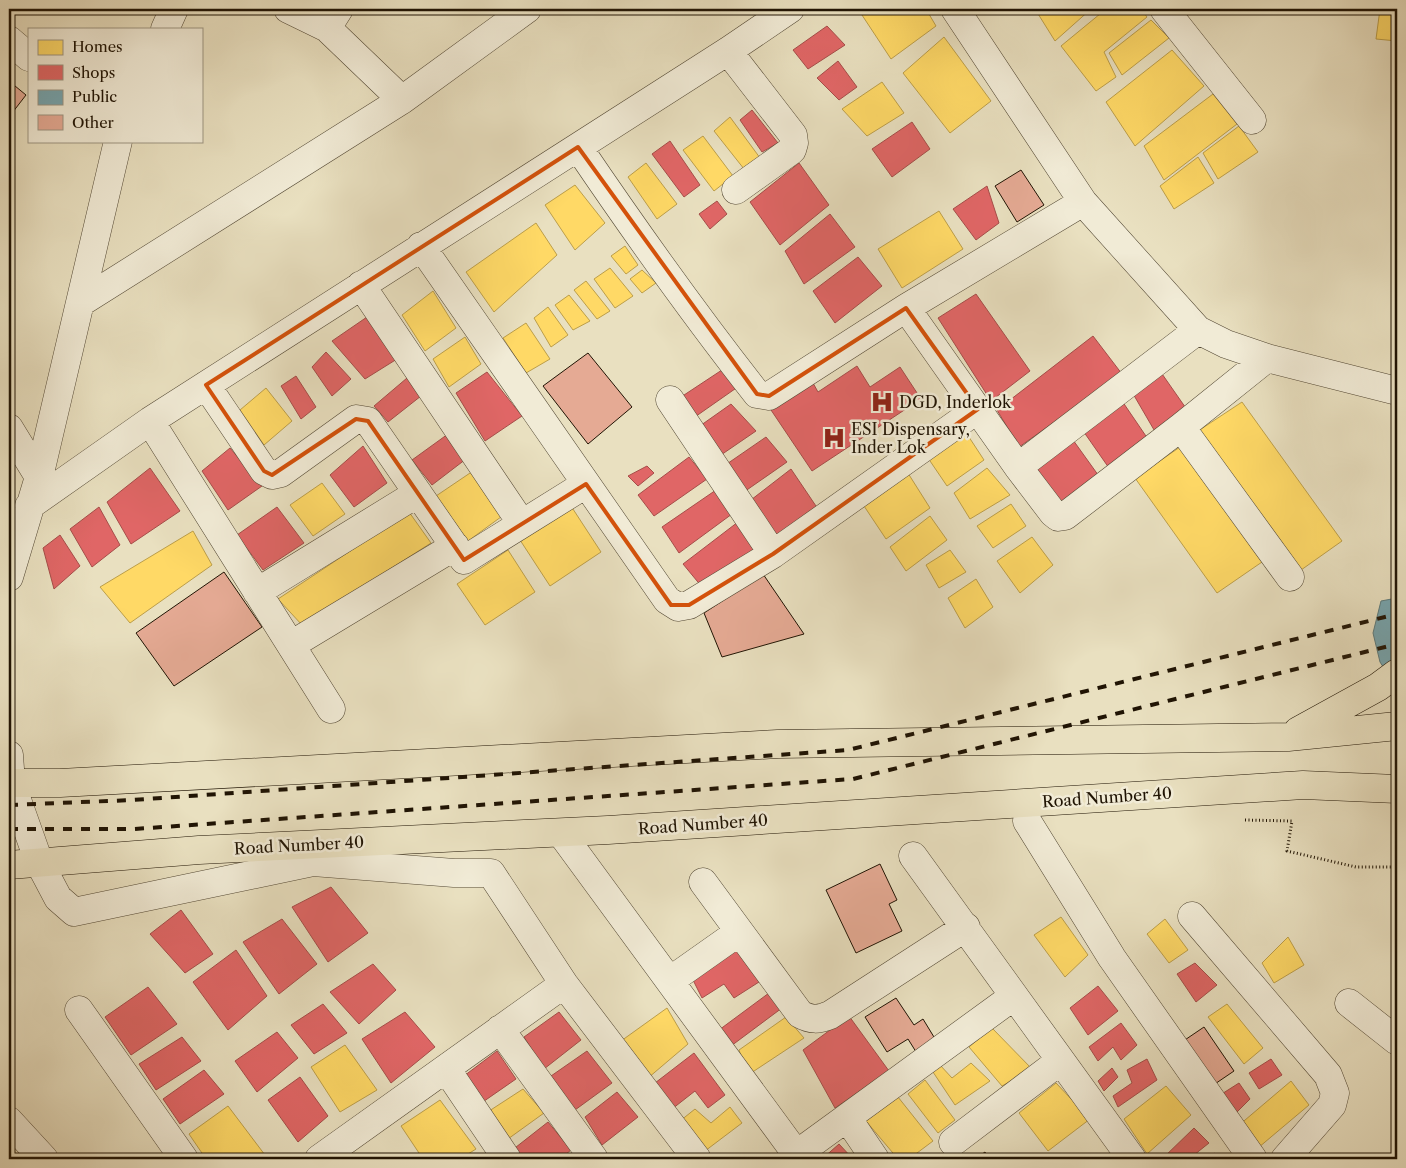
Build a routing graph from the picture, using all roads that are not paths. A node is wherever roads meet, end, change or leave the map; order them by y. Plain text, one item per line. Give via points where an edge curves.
1 (174, 9) edge
2 (288, 9) edge
3 (527, 9) edge
4 (790, 9) edge
5 (955, 9) edge
6 (1164, 9) edge
7 (333, 19) edge
8 (165, 28) edge
9 (9, 40) edge
10 (728, 51) junction
11 (28, 56) edge
12 (402, 100) junction
13 (1252, 120) dead end
14 (118, 142) edge
15 (578, 147) junction
16 (736, 190) dead end
17 (1083, 202) junction
18 (422, 246) junction
19 (360, 286) junction
20 (80, 302) junction
21 (906, 308) junction
22 (1198, 330) junction
23 (1267, 358) junction
24 (206, 385) junction
25 (1397, 391) edge
26 (670, 400) dead end
27 (978, 409) junction
28 (150, 421) junction
29 (9, 428) edge
30 (1181, 428) junction
31 (1018, 467) junction
32 (39, 477) junction
33 (586, 484) junction
34 (418, 493) junction
35 (20, 522) edge
36 (522, 524) junction
37 (455, 546) junction
38 (773, 554) junction
39 (9, 577) edge
40 (1290, 577) dead end
41 (258, 592) junction
42 (291, 645) junction
43 (1397, 673) edge
44 (331, 709) dead end
45 (1397, 726) edge
46 (1288, 737) junction
47 (9, 755) edge
48 (10, 783) edge
49 (1397, 789) edge
50 (1027, 821) dead end
51 (561, 832) junction
52 (913, 856) dead end
53 (39, 862) junction
54 (9, 865) edge
55 (702, 882) dead end
56 (1192, 916) dead end
57 (966, 927) junction
58 (739, 932) junction
59 (671, 980) junction
60 (564, 984) junction
61 (1014, 996) junction
62 (1349, 1003) dead end
63 (79, 1010) dead end
64 (500, 1029) junction
65 (1397, 1041) edge
66 (1060, 1061) junction
67 (447, 1070) junction
68 (848, 1119) junction
69 (9, 1121) edge
70 (953, 1142) dead end
71 (796, 1158) edge
72 (44, 1159) edge
73 (184, 1159) edge
74 (319, 1159) edge
75 (507, 1159) edge
76 (594, 1159) edge
77 (697, 1159) edge
78 (875, 1159) edge
79 (1132, 1159) edge
80 (1253, 1159) edge
81 (1286, 1159) edge

1 - 8 street
2 - 7 street
3 - 12 street
4 - 10 street
5 - 17 street
6 - 13 street
7 - 12 street
9 - 11 street
10 - 15 street
10 - 16 street via 794,135 792,150
12 - 20 street
14 - 20 street
15 - 18 street
15 - 21 street via 757,394 769,396
17 - 21 street
17 - 22 street
18 - 19 street
18 - 33 street
19 - 24 street
19 - 36 street
20 - 32 street
21 - 27 street
22 - 23 street
22 - 31 street
23 - 25 street
23 - 30 street
24 - 28 street
24 - 34 street via 264,471 272,475 280,473 356,419 368,421
26 - 38 street
27 - 31 street
27 - 38 street
28 - 35 street
28 - 41 street
29 - 32 street
30 - 31 street via 1065,516 1053,513
30 - 40 street
32 - 35 street
33 - 36 street
33 - 38 street via 666,600 678,607 689,605
34 - 37 street
34 - 41 street
35 - 39 street
36 - 37 street via 464,560
37 - 42 street
41 - 42 street
42 - 44 street
43 - 46 main road
45 - 46 main road
46 - 48 main road via 778,744
47 - 48 street
48 - 53 street
49 - 51 main road, Road Number 40 via 1303,784
50 - 80 street via 1112,958
51 - 53 main road, Road Number 40 via 199,850
51 - 59 street
52 - 57 street
53 - 54 main road, Road Number 40
53 - 60 street via 58,898 74,912 313,862 491,873
55 - 58 street
56 - 81 street via 1328,1075 1335,1093 1332,1105
57 - 58 street via 820,1019 800,1014
57 - 61 street
58 - 59 street
59 - 71 street
60 - 64 street
60 - 77 street
61 - 66 street
61 - 68 street
62 - 65 street
63 - 73 street
64 - 67 street
64 - 76 street
66 - 70 street
66 - 79 street
67 - 74 street
67 - 75 street
68 - 71 street
68 - 78 street
69 - 72 street

